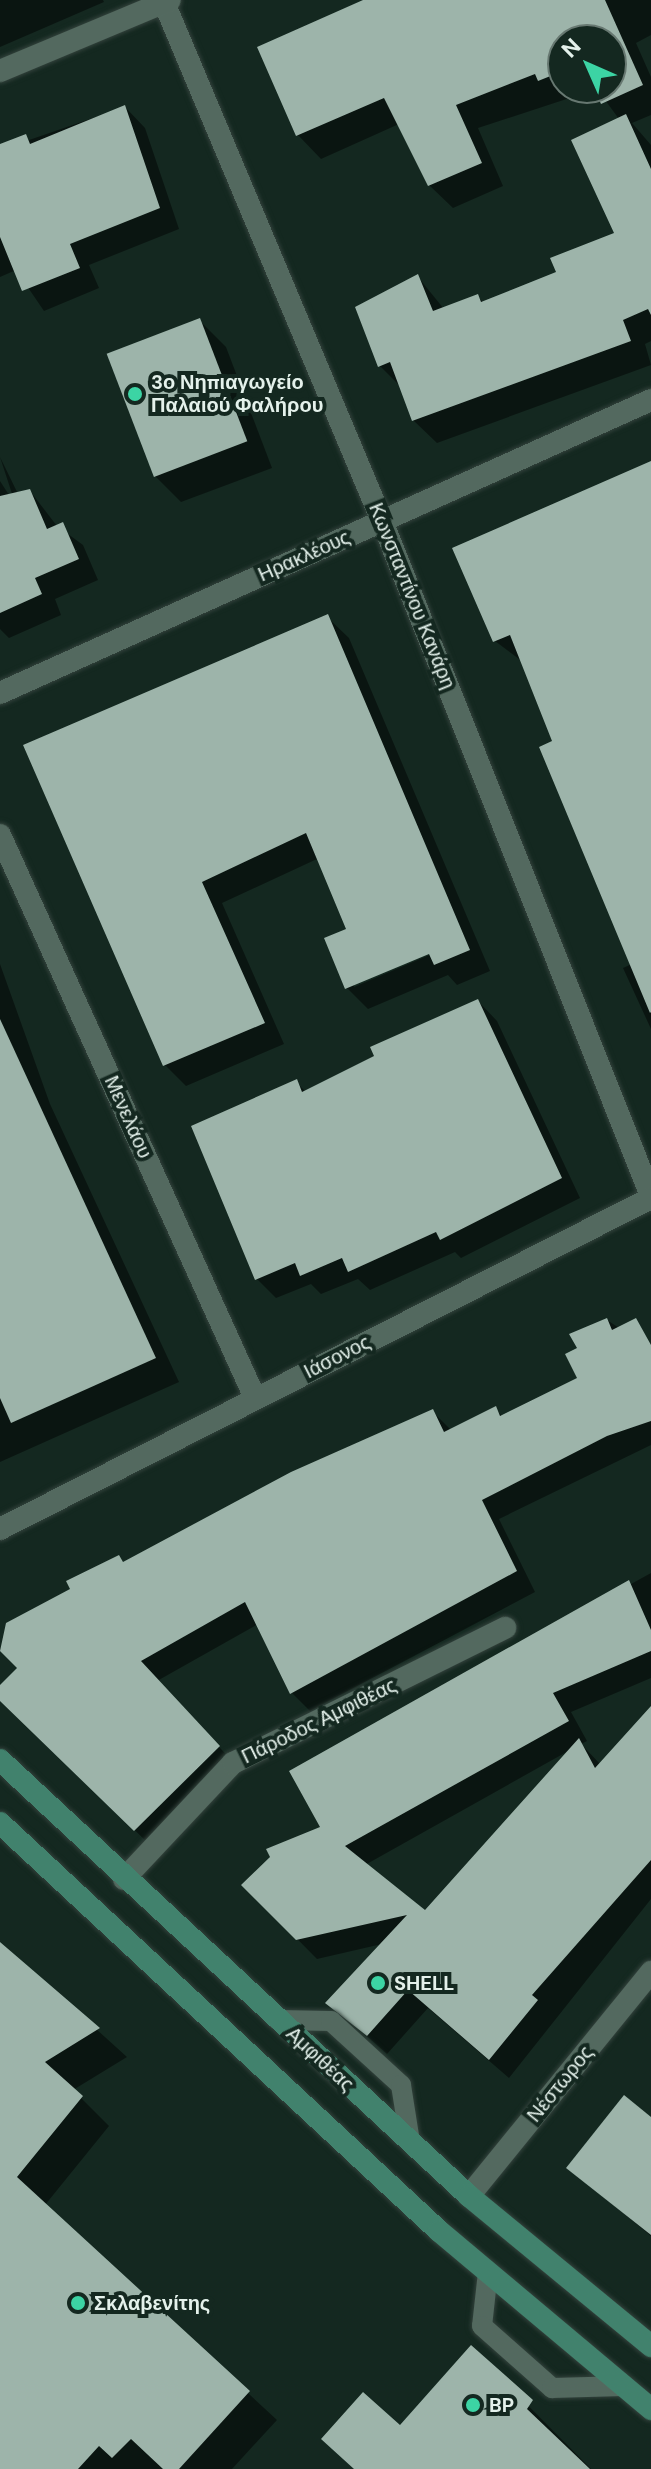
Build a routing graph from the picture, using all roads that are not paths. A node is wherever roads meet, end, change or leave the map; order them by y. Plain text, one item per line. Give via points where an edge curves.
1 (166, 1) edge
2 (0, 71) edge
3 (651, 400) edge
4 (382, 521) junction
5 (0, 693) edge
6 (0, 835) edge
7 (651, 1197) edge
8 (255, 1398) junction
9 (25, 1520) junction
10 (0, 1529) edge
11 (0, 1547) edge
12 (505, 1628) dead end
13 (0, 1760) edge
14 (0, 1823) edge
15 (124, 1879) junction
16 (651, 1972) edge
17 (278, 2020) junction
18 (410, 2142) junction
19 (469, 2196) junction
20 (488, 2272) junction
21 (651, 2346) edge
22 (624, 2386) junction
23 (651, 2409) edge

1 - 2 street
1 - 4 street, Κωνσταντίνου Κανάρη
3 - 4 street, Ηρακλέους
4 - 5 street, Ηρακλέους
4 - 7 street, Κωνσταντίνου Κανάρη
6 - 8 street, Μενελάου
7 - 8 street, Ιάσονος
8 - 9 street, Ιάσονος
9 - 10 street, Ιάσονος
9 - 11 street, Ιάσονος
12 - 15 street, Πάροδος Αμφιθέας via 233,1763
13 - 15 main road, Αμφιθέας
14 - 20 main road
15 - 17 main road, Αμφιθέας
16 - 19 street, Νέστωρος
17 - 18 main road, Αμφιθέας
17 - 18 lane via 331,2021 401,2085
18 - 19 main road, Αμφιθέας
19 - 21 main road, Αμφιθέας
20 - 22 main road
20 - 22 lane via 482,2326 552,2388
22 - 23 main road

